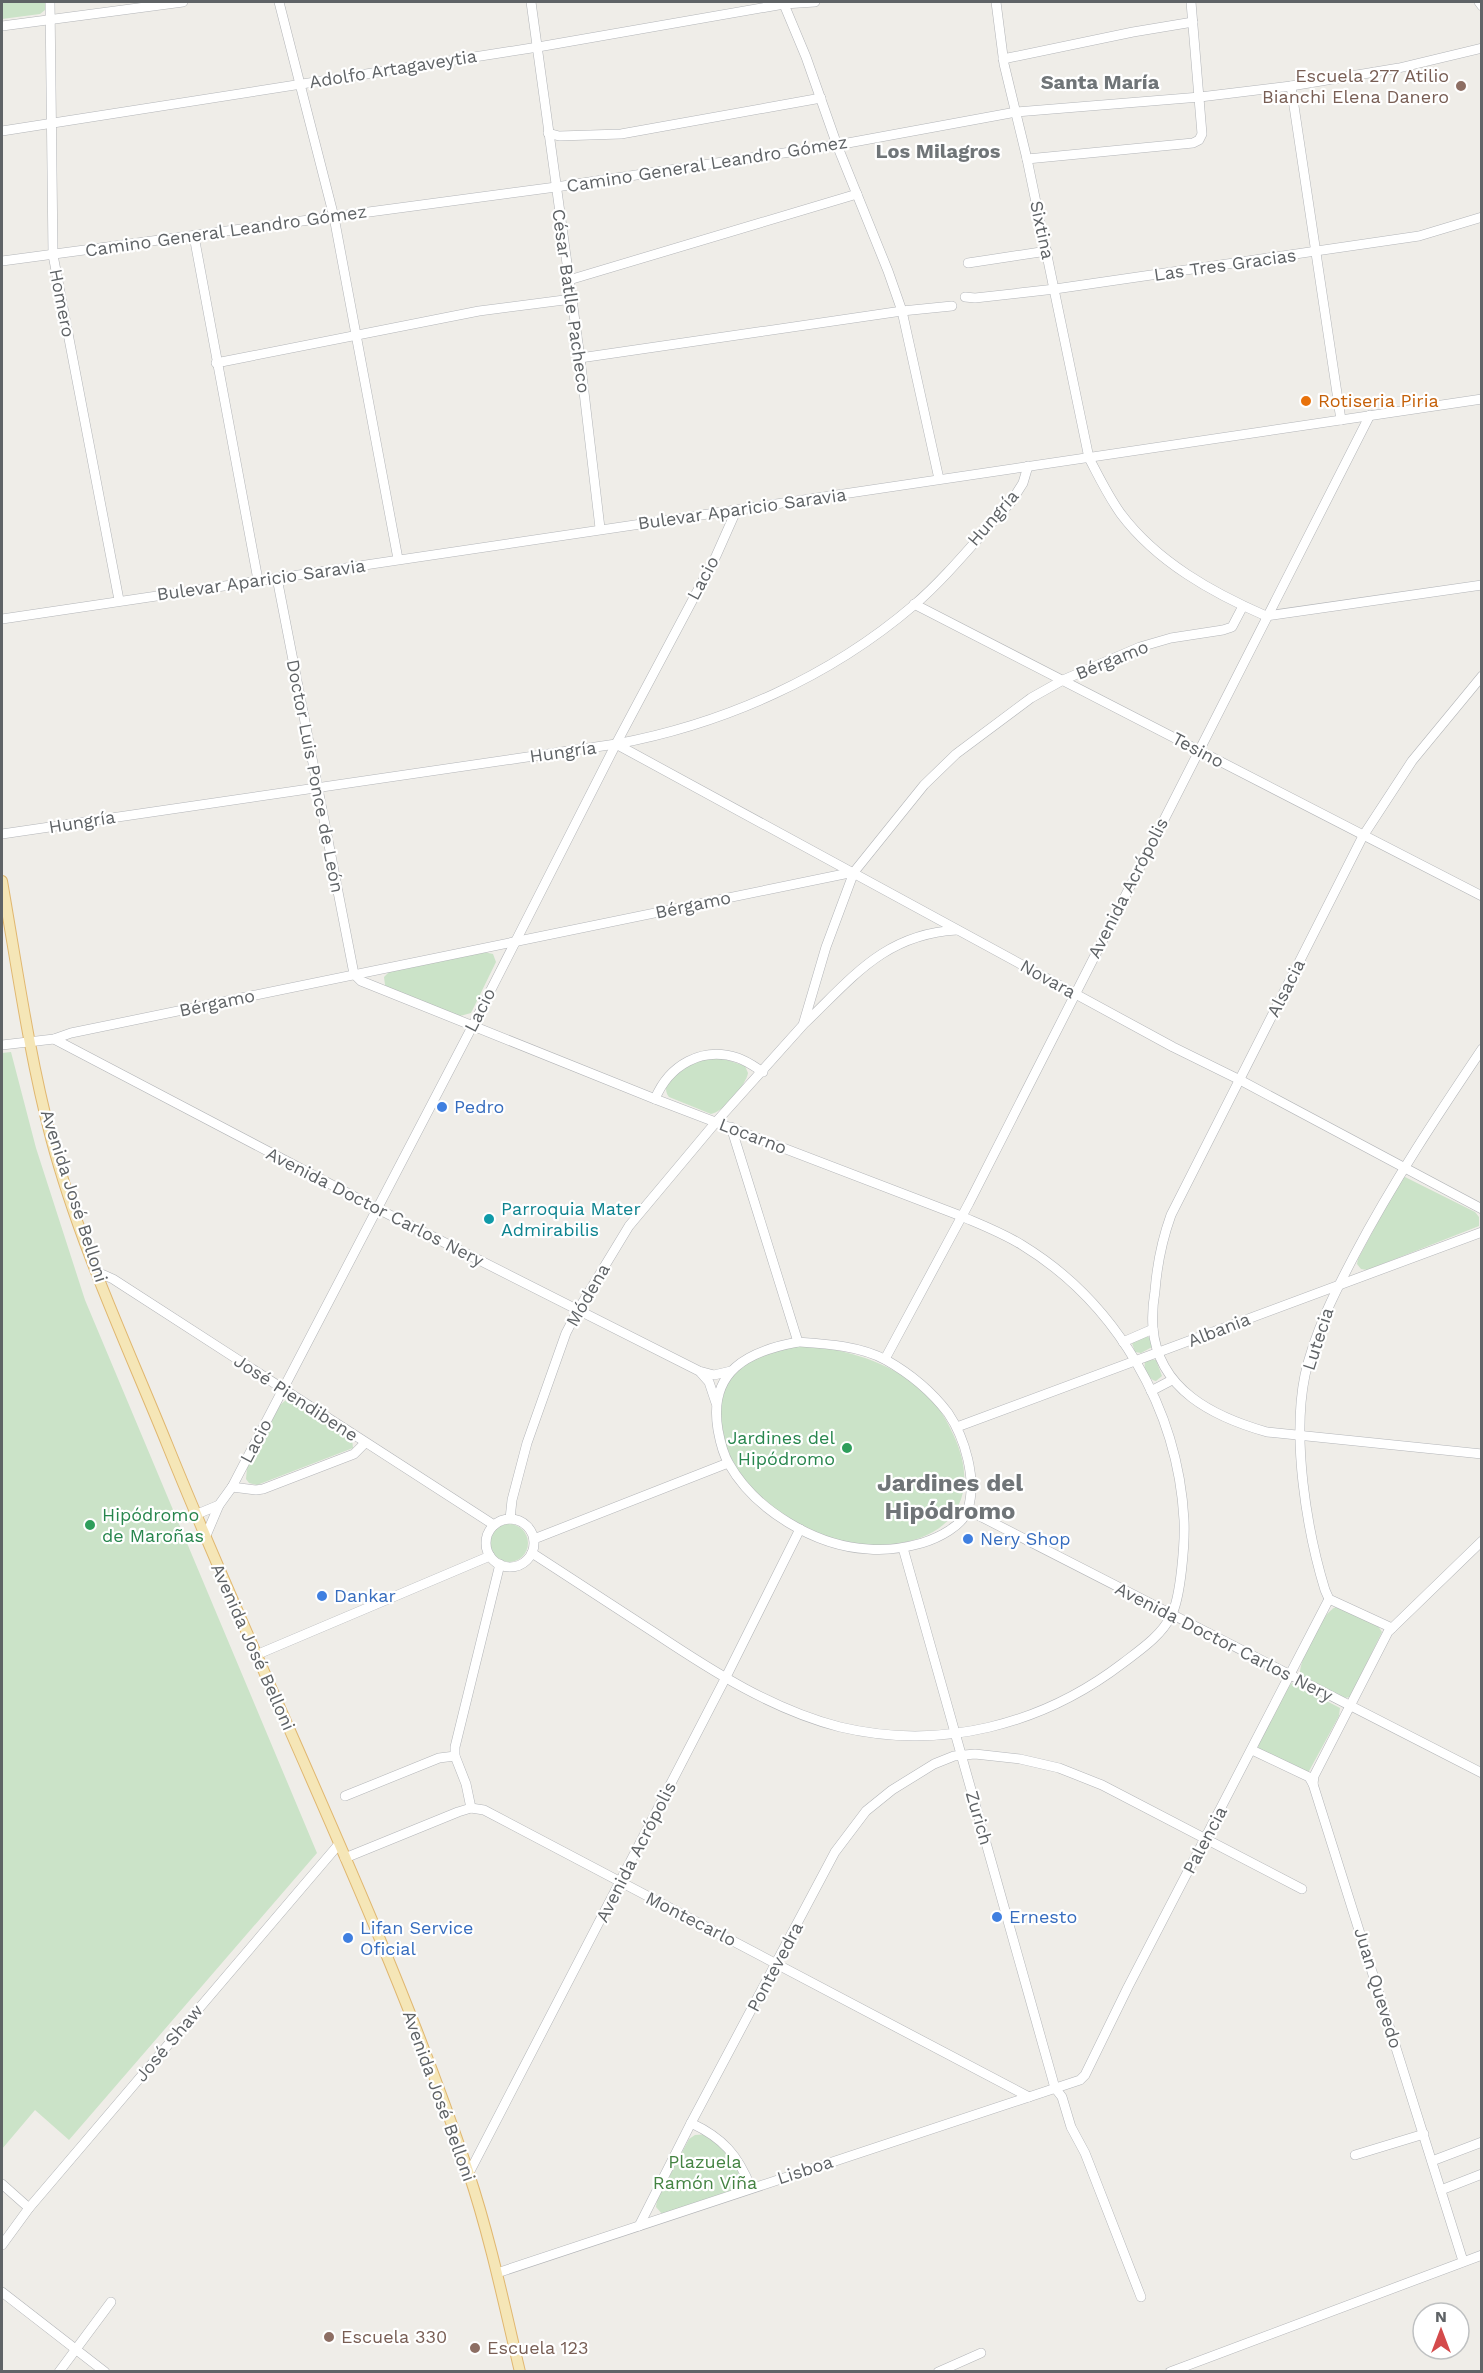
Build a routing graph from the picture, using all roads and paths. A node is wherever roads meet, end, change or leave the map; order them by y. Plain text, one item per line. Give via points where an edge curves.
1 (50, 2) edge
2 (183, 2) edge
3 (279, 2) edge
4 (531, 2) edge
5 (815, 2) edge
6 (996, 2) edge
7 (1191, 2) edge
8 (1479, 2) edge
9 (784, 3) edge
10 (1482, 6) edge
11 (50, 20) junction
12 (1192, 22) junction
13 (2, 26) edge
14 (538, 47) junction
15 (1482, 48) edge
16 (1003, 59) junction
17 (301, 84) junction
18 (1292, 86) junction
19 (1200, 97) junction
20 (821, 98) junction
21 (1016, 112) junction
22 (52, 124) junction
23 (2, 131) edge
24 (548, 133) junction
25 (837, 145) junction
26 (1028, 159) junction
27 (556, 187) junction
28 (857, 194) junction
29 (334, 217) junction
30 (1482, 217) edge
31 (194, 236) junction
32 (1047, 251) junction
33 (1316, 253) junction
34 (53, 255) junction
35 (2, 261) edge
36 (968, 263) dead end
37 (569, 280) junction
38 (1055, 289) junction
39 (965, 297) dead end
40 (572, 299) junction
41 (952, 306) dead end
42 (902, 311) junction
43 (356, 336) junction
44 (580, 358) junction
45 (216, 363) junction
46 (1482, 399) edge
47 (1370, 415) junction
48 (1341, 420) junction
49 (1089, 458) junction
50 (1028, 466) junction
51 (939, 478) junction
52 (736, 511) junction
53 (600, 528) junction
54 (398, 559) junction
55 (277, 578) junction
56 (258, 580) junction
57 (1482, 585) edge
58 (119, 600) junction
59 (914, 604) junction
60 (1243, 606) junction
61 (1266, 616) junction
62 (2, 619) edge
63 (1482, 676) edge
64 (1063, 680) junction
65 (616, 744) junction
66 (1198, 750) junction
67 (317, 787) junction
68 (2, 834) edge
69 (1363, 836) junction
70 (854, 872) junction
71 (2, 881) edge
72 (1482, 896) edge
73 (959, 929) junction
74 (514, 942) junction
75 (354, 974) junction
76 (1075, 994) junction
77 (803, 1025) junction
78 (472, 1027) junction
79 (54, 1040) junction
80 (30, 1042) junction
81 (2, 1045) edge
82 (1482, 1049) edge
83 (763, 1072) junction
84 (1240, 1080) junction
85 (655, 1099) junction
86 (716, 1122) junction
87 (731, 1127) junction
88 (1403, 1167) junction
89 (376, 1208) junction
90 (1482, 1209) edge
91 (961, 1216) junction
92 (1482, 1232) edge
93 (97, 1272) junction
94 (1338, 1286) junction
95 (578, 1311) junction
96 (1153, 1329) junction
97 (798, 1342) junction
98 (1123, 1342) junction
99 (1159, 1353) junction
100 (885, 1359) junction
101 (1135, 1362) junction
102 (699, 1371) junction
103 (731, 1371) junction
104 (1172, 1380) junction
105 (284, 1389) junction
106 (1151, 1391) junction
107 (717, 1406) junction
108 (957, 1427) junction
109 (1299, 1435) junction
110 (365, 1443) junction
111 (1481, 1453) edge
112 (728, 1463) junction
113 (232, 1487) junction
114 (219, 1505) junction
115 (968, 1510) junction
116 (195, 1515) junction
117 (510, 1519) junction
118 (494, 1525) junction
119 (800, 1529) junction
120 (206, 1538) junction
121 (534, 1539) junction
122 (1482, 1541) edge
123 (903, 1548) junction
124 (532, 1553) junction
125 (490, 1556) junction
126 (500, 1564) junction
127 (1329, 1599) junction
128 (1172, 1615) junction
129 (1392, 1628) junction
130 (256, 1655) junction
131 (1290, 1676) junction
132 (726, 1677) junction
133 (1350, 1707) junction
134 (955, 1735) junction
135 (1251, 1750) junction
136 (961, 1754) junction
137 (454, 1756) junction
138 (1482, 1773) edge
139 (1313, 1784) junction
140 (345, 1796) dead end
141 (471, 1808) junction
142 (1206, 1838) junction
143 (339, 1844) junction
144 (345, 1858) junction
145 (620, 1882) junction
146 (1302, 1889) dead end
147 (777, 1964) junction
148 (1080, 2080) joint
149 (1055, 2088) junction
150 (1029, 2097) junction
151 (691, 2122) junction
152 (1424, 2134) junction
153 (1482, 2142) edge
154 (1355, 2155) dead end
155 (1432, 2161) junction
156 (469, 2173) junction
157 (1482, 2174) edge
158 (2, 2184) edge
159 (751, 2188) junction
160 (1441, 2190) junction
161 (29, 2208) junction
162 (639, 2226) junction
163 (2, 2245) edge
164 (1482, 2255) edge
165 (1463, 2261) junction
166 (497, 2274) junction
167 (2, 2292) edge
168 (1141, 2297) dead end
169 (111, 2302) dead end
170 (76, 2349) junction
171 (981, 2353) dead end
172 (59, 2372) edge
173 (105, 2372) edge
174 (520, 2372) edge
175 (938, 2372) edge
176 (1170, 2372) edge

1 - 11 street, Homero
2 - 11 street
3 - 17 street
4 - 14 street, César Batlle Pacheco
5 - 9 street, Adolfo Artagaveytia
6 - 16 street, Sixtina
7 - 12 street
8 - 10 street
9 - 14 street, Adolfo Artagaveytia
9 - 20 street
11 - 13 street
11 - 22 street, Homero
12 - 16 street
12 - 19 street
14 - 17 street, Adolfo Artagaveytia
14 - 24 street, César Batlle Pacheco
15 - 18 street, Camino General Leandro Gómez via 1399,68
16 - 21 street, Sixtina
17 - 22 street, Adolfo Artagaveytia
17 - 29 street
18 - 19 street, Camino General Leandro Gómez
18 - 33 street
19 - 21 street, Camino General Leandro Gómez
19 - 26 street via 1202,134 1193,143
20 - 24 street via 621,134
20 - 25 street
21 - 25 street, Camino General Leandro Gómez
21 - 26 street, Sixtina
22 - 23 street, Adolfo Artagaveytia
22 - 34 street, Homero
24 - 27 street, César Batlle Pacheco
25 - 27 street, Camino General Leandro Gómez
25 - 28 street
26 - 32 street, Sixtina
27 - 29 street, Camino General Leandro Gómez
27 - 37 street, César Batlle Pacheco
28 - 37 street
28 - 42 street
29 - 31 street, Camino General Leandro Gómez
29 - 43 street
30 - 33 street, Las Tres Gracias via 1419,236
31 - 34 street, Camino General Leandro Gómez
31 - 45 street
32 - 36 street
32 - 38 street, Sixtina
33 - 38 street, Las Tres Gracias
33 - 48 street
34 - 35 street, Camino General Leandro Gómez
34 - 58 street, Homero
37 - 40 street, César Batlle Pacheco
38 - 39 street, Las Tres Gracias
38 - 49 street, Sixtina
40 - 43 street via 479,310
40 - 44 street, César Batlle Pacheco
41 - 42 street
42 - 44 street
42 - 51 street
43 - 45 street
43 - 54 street
44 - 53 street, César Batlle Pacheco
45 - 56 street
46 - 47 street, Bulevar Aparicio Saravia
47 - 48 street, Bulevar Aparicio Saravia
47 - 61 street, Avenida Acrópolis
48 - 49 street, Bulevar Aparicio Saravia
49 - 50 street, Bulevar Aparicio Saravia
49 - 60 street, Sixtina via 1110,498 1161,555 1182,572
50 - 51 street, Bulevar Aparicio Saravia
50 - 59 street, Hungría via 1011,502
51 - 52 street, Bulevar Aparicio Saravia
52 - 53 street, Bulevar Aparicio Saravia
52 - 65 street, Lacio
53 - 54 street, Bulevar Aparicio Saravia
54 - 55 street, Bulevar Aparicio Saravia
55 - 56 street, Bulevar Aparicio Saravia
55 - 67 street, Doctor Luis Ponce de León
56 - 58 street, Bulevar Aparicio Saravia
57 - 61 street
58 - 62 street, Bulevar Aparicio Saravia
59 - 64 street, Tesino
59 - 65 street, Hungría via 856,647 772,695 696,724
60 - 61 street, Sixtina
60 - 64 street, Bérgamo via 1232,627 1140,647
61 - 66 street, Avenida Acrópolis
63 - 69 street, Alsacia via 1412,761
64 - 66 street, Tesino
64 - 70 street, Bérgamo via 1031,698 956,754 924,785
65 - 67 street, Hungría
65 - 70 street, Novara
65 - 74 street, Lacio
66 - 69 street, Tesino
66 - 76 street, Avenida Acrópolis
67 - 68 street, Hungría
67 - 75 street, Doctor Luis Ponce de León
69 - 72 street, Tesino
69 - 84 street, Alsacia
70 - 73 street, Novara
70 - 74 street, Bérgamo
70 - 77 street, Módena
71 - 80 main road, Avenida José Belloni
73 - 76 street, Novara
73 - 77 street, Módena via 910,938 885,950
74 - 75 street, Bérgamo
74 - 78 street, Lacio
75 - 78 street, Locarno via 361,981
75 - 79 street, Bérgamo via 71,1033
76 - 84 street, Novara
76 - 91 street, Avenida Acrópolis
77 - 83 street, Módena
78 - 85 street, Locarno
78 - 89 street, Lacio
79 - 80 street, Bérgamo
79 - 89 street, Avenida Doctor Carlos Nery
80 - 81 street, Bérgamo
80 - 93 main road, Avenida José Belloni via 52,1139
82 - 88 street, Lutecia
83 - 85 street via 729,1056 698,1056 672,1072 660,1085
83 - 86 street, Módena
84 - 88 street, Novara
84 - 96 street, Alsacia via 1167,1228 1157,1269
85 - 86 street, Locarno
86 - 87 street, Locarno
86 - 95 street, Módena via 629,1226
87 - 91 street, Locarno
87 - 97 street
88 - 90 street, Novara
88 - 94 street, Lutecia
89 - 95 street, Avenida Doctor Carlos Nery
89 - 105 street, Lacio
91 - 98 street, Locarno via 1021,1244 1052,1265 1099,1309
91 - 100 street, Avenida Acrópolis
92 - 94 street, Albania
93 - 105 street, José Piendibene
93 - 116 main road, Avenida José Belloni
94 - 99 street, Albania
94 - 109 street, Lutecia via 1306,1374
95 - 102 street, Avenida Doctor Carlos Nery
95 - 117 street, Módena via 527,1443
96 - 98 street
96 - 99 street, Alsacia
97 - 100 street via 841,1346
97 - 103 street via 754,1353
98 - 101 street, Locarno
99 - 101 street, Albania
99 - 104 street, Alsacia
100 - 108 street via 930,1393
101 - 106 street
101 - 108 street, Albania
102 - 103 street, Avenida Doctor Carlos Nery via 714,1375
102 - 107 street via 709,1382
103 - 107 street via 722,1384
104 - 106 street
104 - 109 street via 1215,1414 1267,1432
105 - 110 street, José Piendibene
105 - 113 street, Lacio
106 - 128 street via 1176,1459 1182,1498 1181,1575
107 - 112 street via 719,1436
108 - 115 street via 968,1462
109 - 111 street
109 - 127 street, Lutecia via 1307,1504
110 - 113 street via 354,1454 263,1489
110 - 118 street, José Piendibene
112 - 119 street via 763,1504
112 - 121 street
113 - 114 street, Lacio
114 - 116 street
114 - 120 street, Lacio
115 - 123 street via 945,1533
115 - 128 street, Avenida Doctor Carlos Nery
116 - 120 main road, Avenida José Belloni
117 - 118 street
117 - 121 street via 526,1525
118 - 125 street via 486,1540
119 - 123 street via 855,1548
119 - 132 street, Avenida Acrópolis
120 - 130 main road, Avenida José Belloni
121 - 124 street
122 - 129 street
123 - 134 street, Zurich
124 - 126 street via 518,1565
124 - 132 street
125 - 126 street
125 - 130 street
126 - 137 street
127 - 129 street
127 - 131 street, Palencia
128 - 131 street, Avenida Doctor Carlos Nery
128 - 134 street via 1150,1642 1071,1698 1012,1722
129 - 133 street
130 - 143 main road, Avenida José Belloni
131 - 133 street, Avenida Doctor Carlos Nery
131 - 135 street, Palencia
132 - 134 street via 792,1710 843,1727 907,1736
132 - 145 street, Avenida Acrópolis
133 - 138 street, Avenida Doctor Carlos Nery
133 - 139 street
134 - 136 street, Zurich
135 - 139 street via 1310,1777
135 - 142 street, Palencia
136 - 142 street via 1059,1768 1102,1785
136 - 147 street, Pontevedra via 920,1772 866,1811 835,1852
136 - 149 street, Zurich
137 - 140 street via 439,1758
137 - 141 street
139 - 152 street, Juan Quevedo
141 - 144 street
141 - 145 street, Montecarlo via 484,1810
142 - 146 street
142 - 148 street, Palencia
143 - 144 main road, Avenida José Belloni
143 - 161 street, José Shaw
144 - 156 main road, Avenida José Belloni via 376,1928
145 - 147 street, Montecarlo
145 - 156 street, Avenida Acrópolis
147 - 150 street, Montecarlo
147 - 151 street, Pontevedra
148 - 149 street, Lisboa
149 - 150 street, Lisboa
149 - 168 street, Zurich via 1062,2097
150 - 159 street, Lisboa
151 - 159 street via 732,2152
151 - 162 street, Pontevedra
152 - 154 street
152 - 155 street, Juan Quevedo
153 - 155 street
155 - 160 street, Juan Quevedo
156 - 166 main road, Avenida José Belloni
157 - 160 street
158 - 161 street
159 - 162 street, Lisboa
160 - 165 street, Juan Quevedo
161 - 163 street, José Shaw
162 - 166 street, Lisboa
164 - 165 street
165 - 176 street
166 - 174 main road, Avenida José Belloni
167 - 170 street
169 - 170 street
170 - 172 street
170 - 173 street
171 - 175 street

